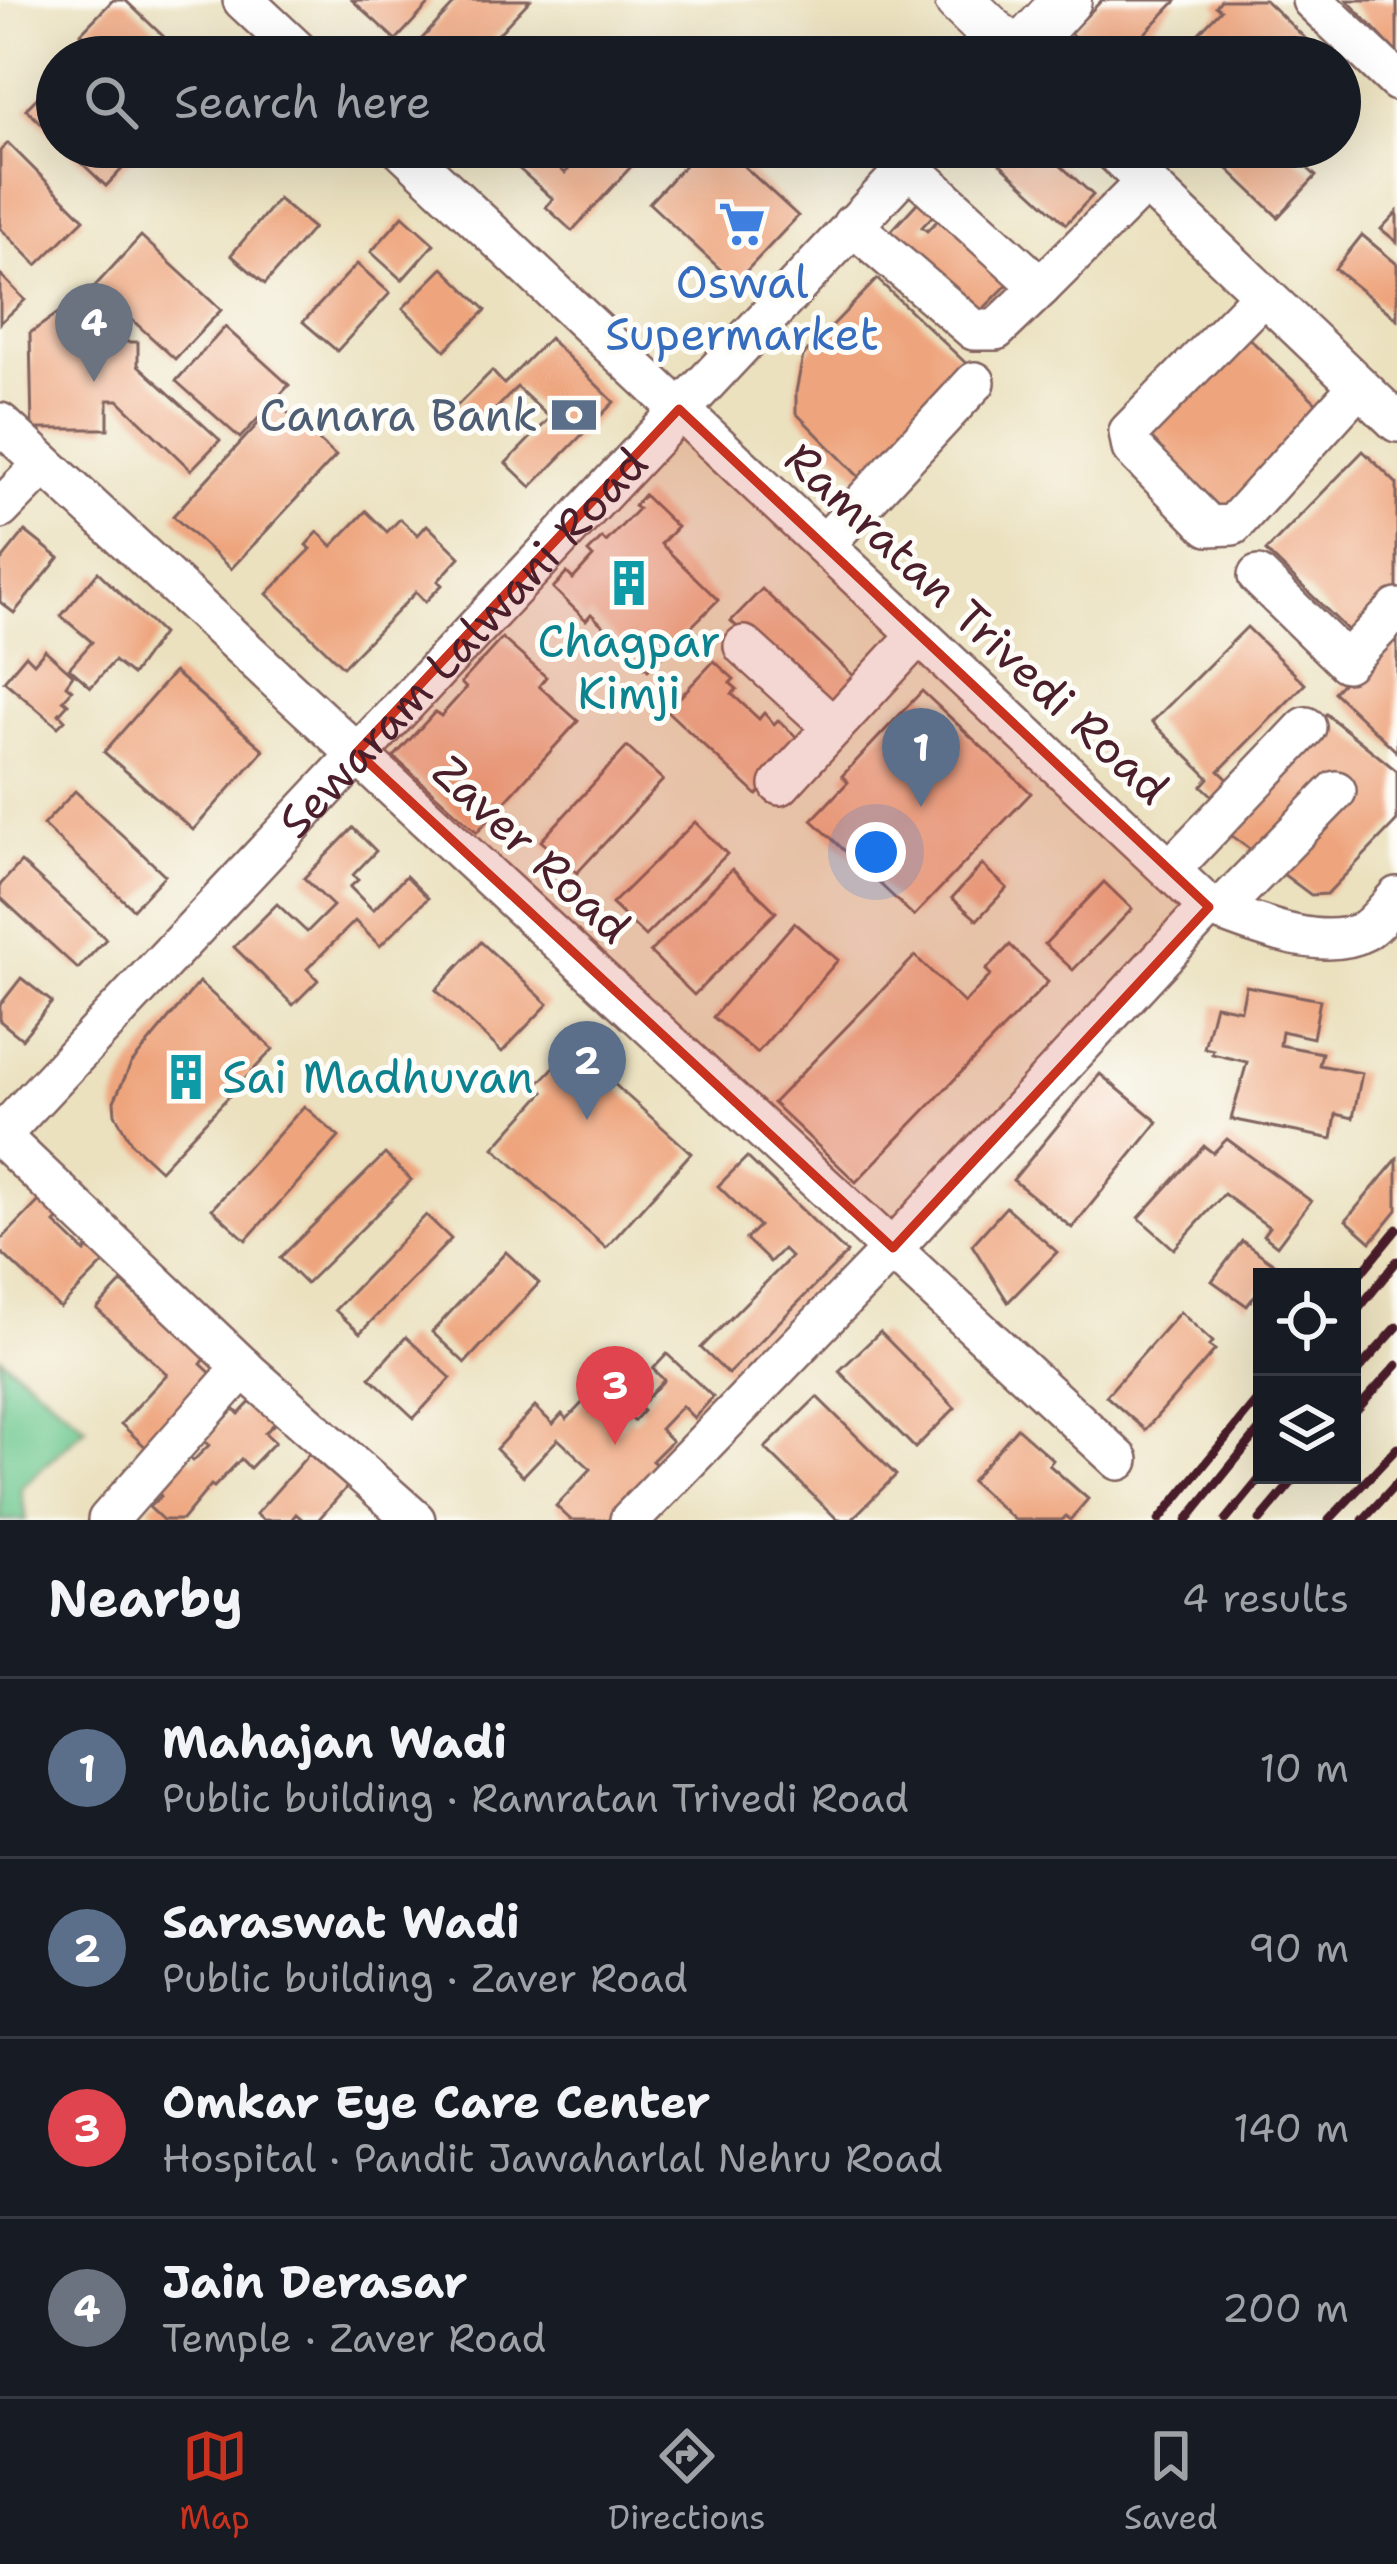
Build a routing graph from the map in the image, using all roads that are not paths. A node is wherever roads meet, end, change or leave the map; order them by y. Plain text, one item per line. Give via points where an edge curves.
1 (243, 0) edge
2 (958, 0) edge
3 (1067, 0) edge
4 (1312, 0) edge
5 (282, 36) edge
6 (995, 36) edge
7 (1034, 36) edge
8 (1350, 36) edge
9 (1361, 47) edge
10 (1397, 81) edge
11 (422, 168) edge
12 (907, 168) edge
13 (928, 168) edge
14 (1129, 168) edge
15 (1144, 183) junction
16 (852, 225) junction
17 (1041, 287) junction
18 (1263, 295) junction
19 (975, 382) dead end
20 (1359, 386) junction
21 (679, 409) junction
22 (1397, 422) edge
23 (0, 423) edge
24 (44, 464) junction
25 (0, 509) edge
26 (824, 545) junction
27 (1258, 576) dead end
28 (1397, 609) edge
29 (919, 634) junction
30 (744, 646) dead end
31 (833, 727) junction
32 (1306, 727) dead end
33 (357, 752) junction
34 (780, 785) dead end
35 (1336, 791) dead end
36 (1169, 870) junction
37 (1397, 898) edge
38 (1214, 909) junction
39 (0, 1136) edge
40 (893, 1248) junction
41 (243, 1367) junction
42 (1119, 1460) dead end
43 (108, 1520) edge
44 (415, 1520) edge
45 (630, 1520) edge

1 - 5 street
2 - 6 main road
3 - 7 main road
4 - 8 street
9 - 10 street
11 - 21 street, Ramratan Trivedi Road
12 - 16 street, Sewaram Lalwani Road
13 - 17 street
14 - 15 street
15 - 17 street
15 - 18 street
16 - 17 street via 974,330 996,330
16 - 21 street, Sewaram Lalwani Road
18 - 20 street
18 - 20 street via 1129,432 1132,448 1210,526 1233,525
19 - 26 street
20 - 22 street
21 - 26 street, Ramratan Trivedi Road
21 - 33 street, Sewaram Lalwani Road
23 - 24 street, Zaver Road
24 - 25 street
24 - 33 street, Zaver Road
26 - 29 street, Ramratan Trivedi Road
27 - 28 street via 1346,662
29 - 31 street
29 - 36 street, Ramratan Trivedi Road
30 - 31 street
31 - 34 street
32 - 36 street
33 - 39 street, Sewaram Lalwani Road
33 - 40 street, Zaver Road
35 - 38 street
36 - 38 street, Ramratan Trivedi Road
37 - 38 street via 1366,930 1337,940 1268,929
38 - 40 street
39 - 41 street
40 - 42 street, Zaver Road
40 - 45 street
41 - 43 street
41 - 44 street

